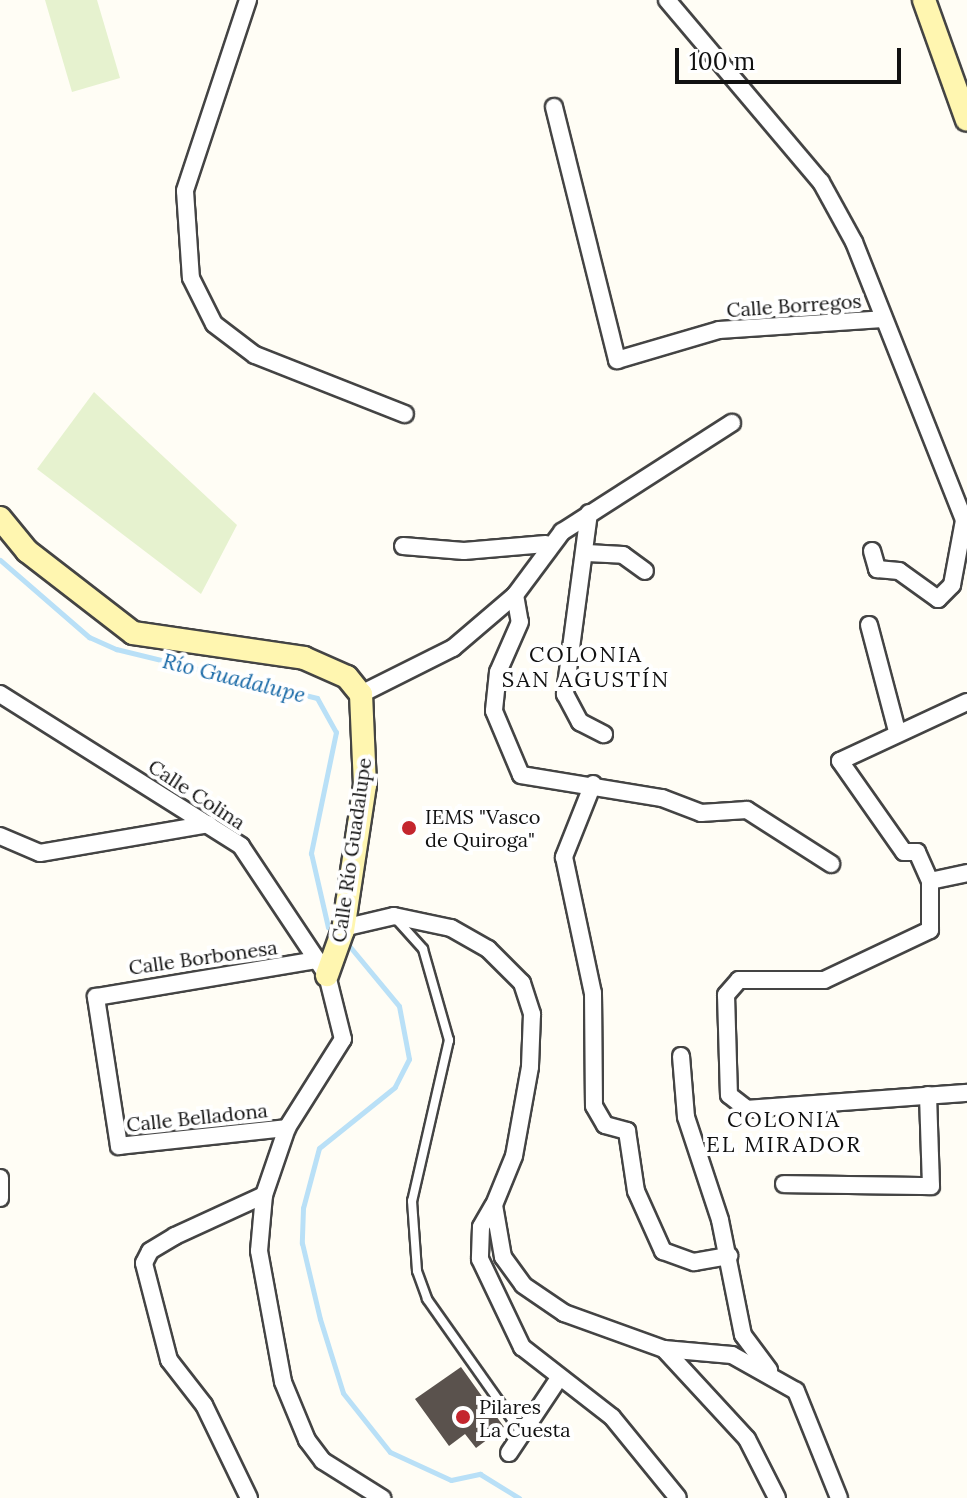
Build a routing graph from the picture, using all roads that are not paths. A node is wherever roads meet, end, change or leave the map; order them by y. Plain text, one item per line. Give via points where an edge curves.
1 (248, 0) edge
2 (667, 0) edge
3 (924, 0) edge
4 (554, 107) dead end
5 (967, 120) edge
6 (883, 319) junction
7 (405, 414) dead end
8 (732, 423) dead end
9 (961, 494) edge
10 (589, 513) junction
11 (0, 518) edge
12 (966, 524) edge
13 (546, 544) junction
14 (403, 546) dead end
15 (872, 551) dead end
16 (587, 553) junction
17 (645, 571) dead end
18 (515, 595) junction
19 (869, 625) dead end
20 (0, 694) edge
21 (361, 694) junction
22 (967, 702) edge
23 (897, 731) junction
24 (604, 734) dead end
25 (593, 784) junction
26 (209, 824) junction
27 (0, 836) edge
28 (831, 864) dead end
29 (967, 873) edge
30 (930, 881) junction
31 (394, 916) junction
32 (341, 935) junction
33 (322, 967) junction
34 (96, 997) joint
35 (681, 1056) dead end
36 (967, 1093) edge
37 (928, 1095) junction
38 (287, 1128) junction
39 (0, 1178) edge
40 (784, 1184) dead end
41 (264, 1195) junction
42 (0, 1198) edge
43 (494, 1205) junction
44 (729, 1256) junction
45 (664, 1349) junction
46 (559, 1378) junction
47 (798, 1395) junction
48 (523, 1436) junction
49 (509, 1453) dead end
50 (249, 1498) edge
51 (382, 1498) edge
52 (678, 1498) edge
53 (777, 1498) edge
54 (839, 1498) edge

1 - 7 street via 185,191 191,278 214,324 255,355
2 - 6 street via 821,182
3 - 5 street
4 - 6 street, Calle Borregos via 617,360 719,330
6 - 9 street
8 - 10 street
9 - 12 street
10 - 13 street
10 - 16 street
11 - 21 street via 27,551 133,633 304,658 347,677
12 - 15 street via 952,585 938,599 899,571 877,569
13 - 14 street via 464,551
13 - 18 street
16 - 17 street via 623,555
16 - 24 street via 565,694 580,722
18 - 21 street via 423,668
18 - 25 street via 520,622 498,672 494,711 504,748 521,775
19 - 23 street
20 - 26 street, Calle Colina
21 - 32 street, Calle Río Guadalupe via 365,785
22 - 23 street
23 - 30 street via 840,761 904,852 917,852
25 - 28 street via 701,813 767,816
25 - 44 street via 564,857 593,993 594,1106 605,1125 627,1131 636,1191 663,1251 694,1262
26 - 27 street via 102,848 40,853
26 - 33 street, Calle Colina via 264,872
29 - 30 street
30 - 37 street via 930,930 824,980 739,980 726,995 735,1104
31 - 32 street
31 - 43 street via 451,928 488,949 522,983 532,1014 530,1067 514,1156
31 - 48 lane via 423,949 449,1040 412,1201 417,1271 427,1299
32 - 33 street, Calle Río Guadalupe
33 - 34 street, Calle Borbonesa
33 - 38 street via 342,1019 339,1055
34 - 38 street, Calle Belladona via 119,1146
35 - 44 street via 686,1117
36 - 37 street
37 - 40 street via 931,1186
38 - 41 street
39 - 42 street
41 - 50 street via 175,1236 150,1251 144,1263 169,1360 204,1405
41 - 51 street via 259,1251 283,1382 323,1461
43 - 45 street via 503,1257 523,1285 564,1313
43 - 46 street via 481,1227 480,1259 522,1347
44 - 47 street via 743,1335 759,1363
45 - 47 street via 732,1355
45 - 53 street via 747,1439
46 - 48 street
46 - 52 street via 612,1417
47 - 54 street
48 - 49 street

